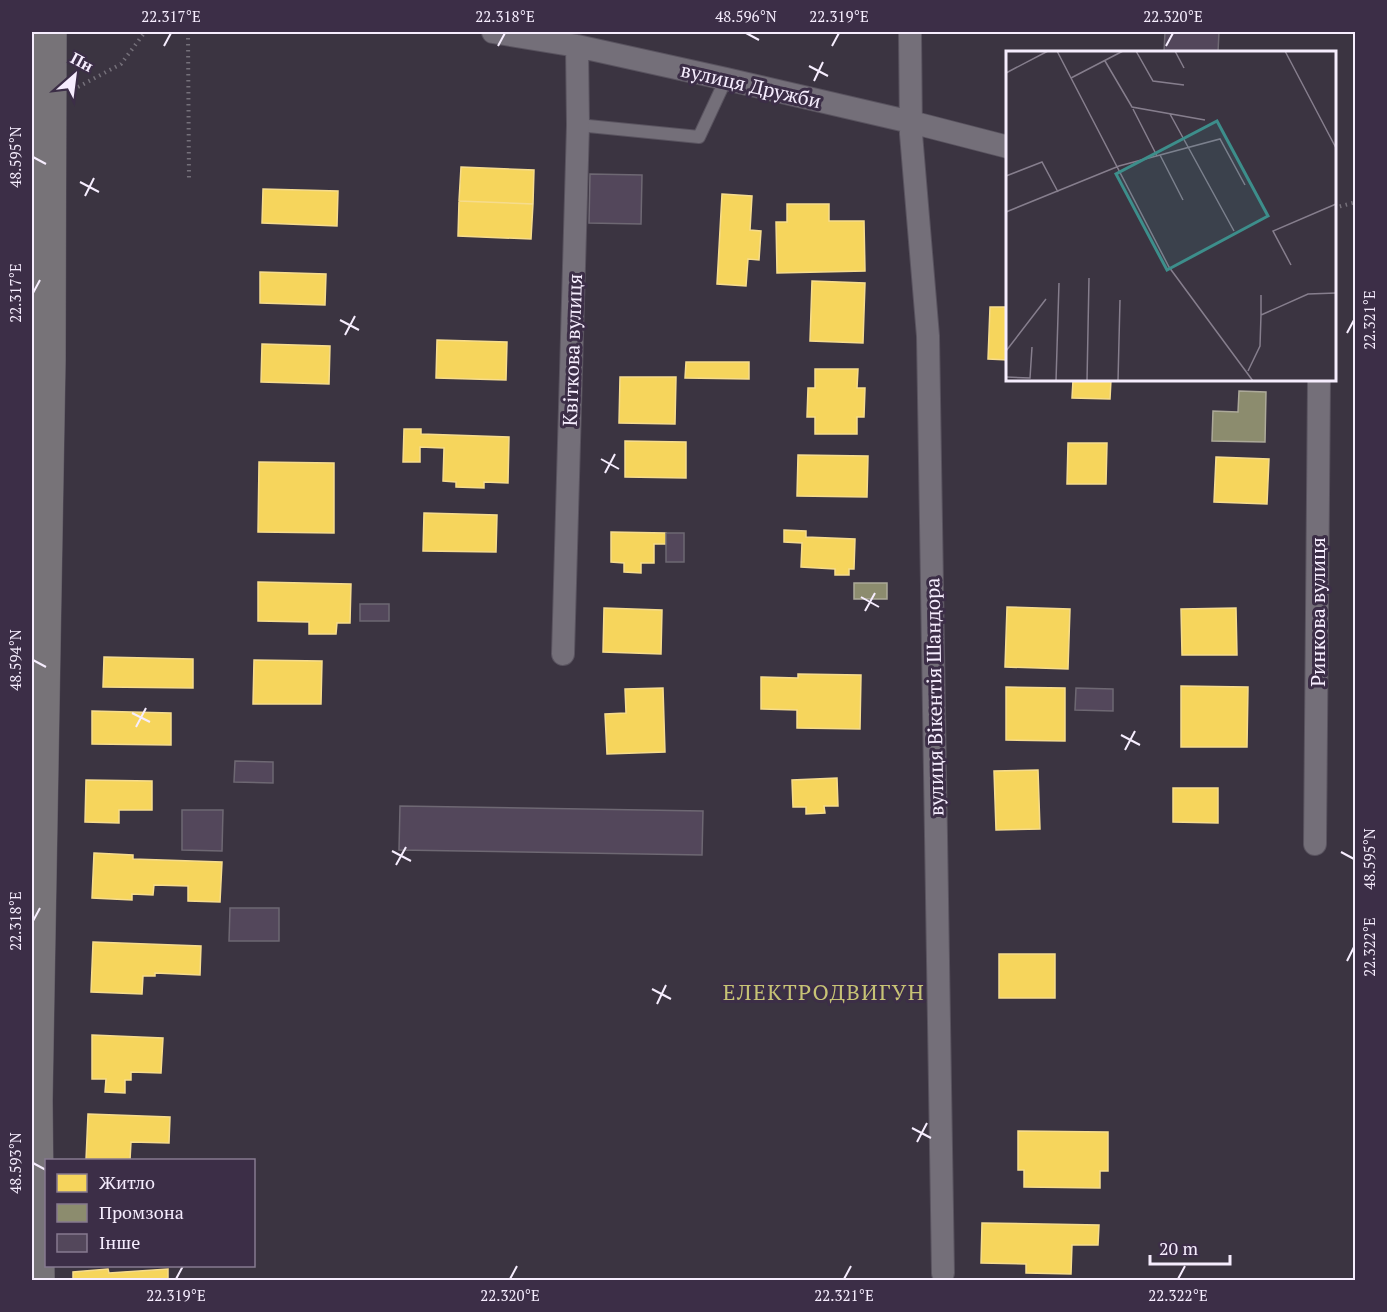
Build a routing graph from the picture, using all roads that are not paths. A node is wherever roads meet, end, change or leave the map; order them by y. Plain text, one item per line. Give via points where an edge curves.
1 (50, 32) edge
2 (493, 32) edge
3 (910, 32) edge
4 (539, 36) edge
5 (577, 46) junction
6 (726, 79) junction
7 (911, 122) junction
8 (578, 125) junction
9 (1006, 146) edge
10 (1319, 381) edge
11 (563, 654) dead end
12 (1315, 844) dead end
13 (943, 1273) dead end
14 (38, 1281) edge

1 - 14 main road via 49,360 36,1101
2 - 4 street, вулиця Дружби
3 - 7 street, вулиця Вікентія Шандора
4 - 5 street, вулиця Дружби
5 - 6 street, вулиця Дружби
5 - 8 street, Квіткова вулиця
6 - 7 street, вулиця Дружби
6 - 8 lane via 699,137
7 - 9 street, вулиця Дружби
7 - 13 street, вулиця Вікентія Шандора via 928,336
8 - 11 street, Квіткова вулиця
10 - 12 street, Ринкова вулиця

